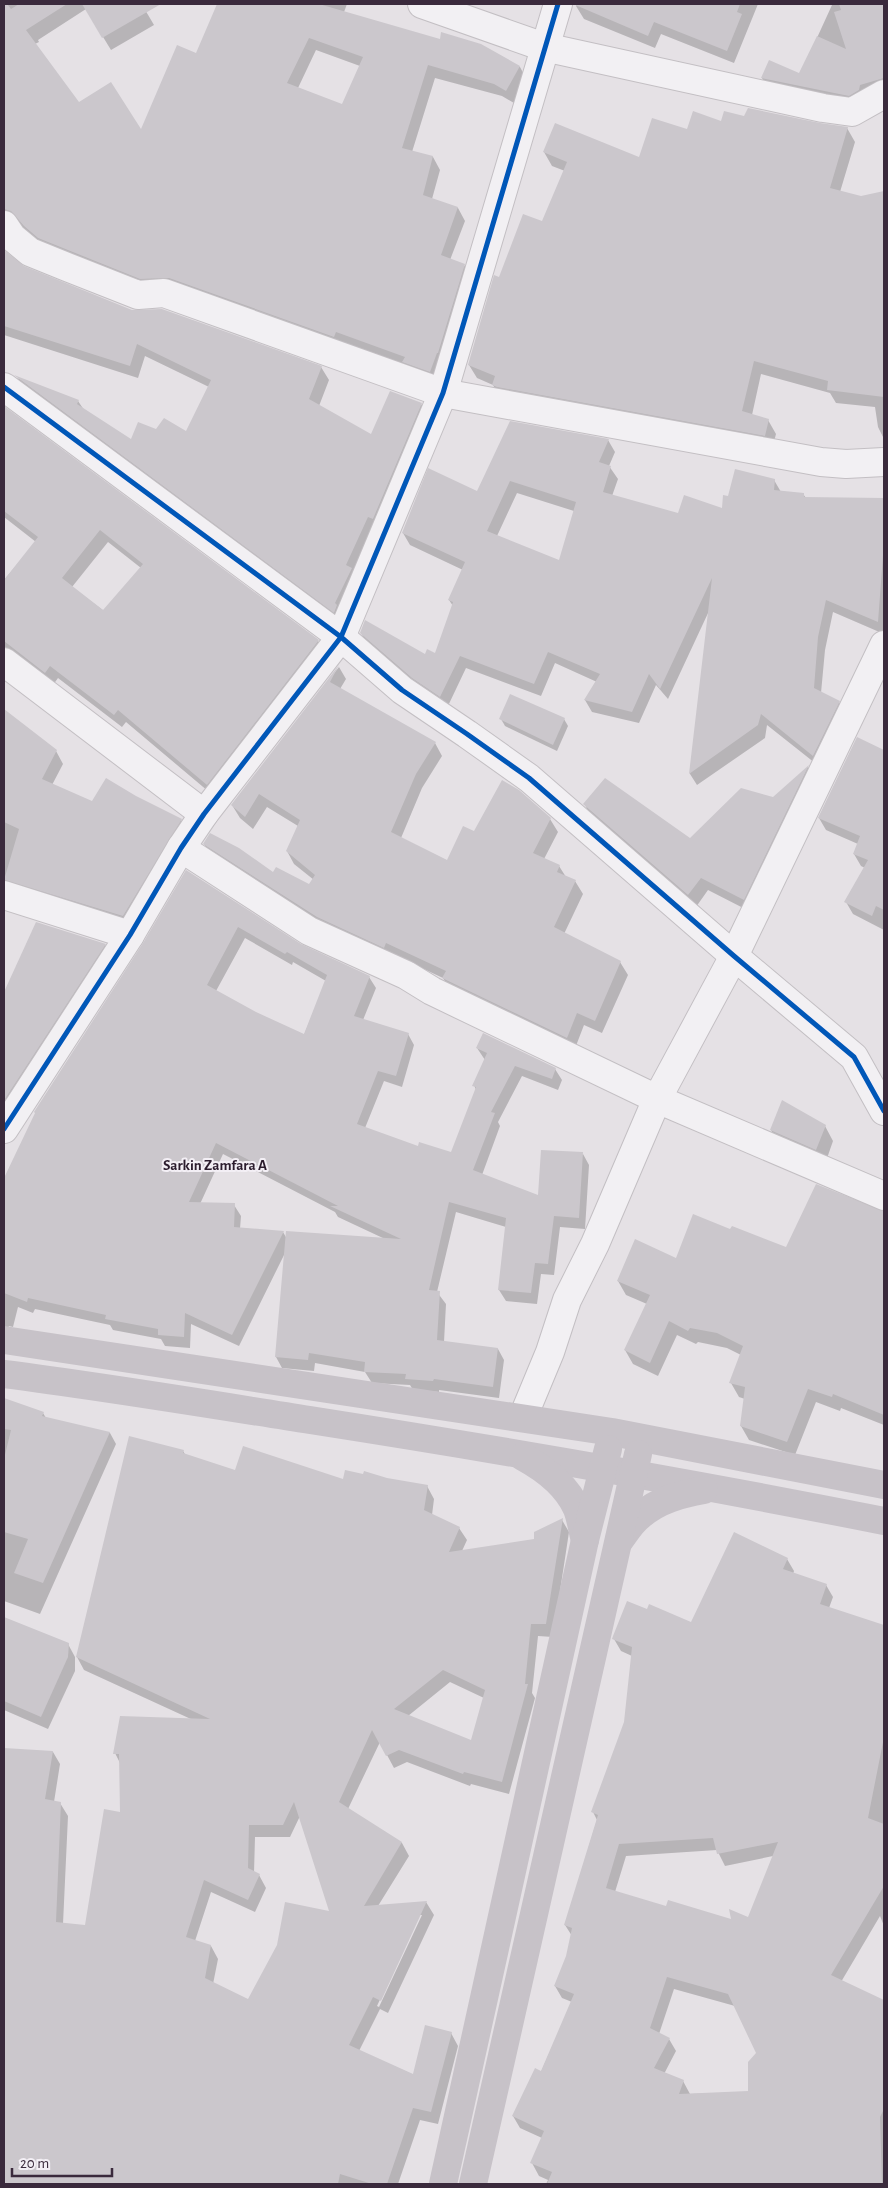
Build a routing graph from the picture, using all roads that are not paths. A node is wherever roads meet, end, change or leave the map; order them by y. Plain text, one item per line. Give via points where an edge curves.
1 (422, 4) edge
2 (558, 4) edge
3 (544, 48) junction
4 (881, 98) edge
5 (4, 225) edge
6 (4, 387) edge
7 (443, 393) junction
8 (884, 462) edge
9 (341, 637) junction
10 (884, 645) edge
11 (4, 662) edge
12 (204, 814) junction
13 (180, 848) junction
14 (4, 896) edge
15 (130, 935) junction
16 (734, 956) junction
17 (657, 1099) junction
18 (884, 1111) edge
19 (4, 1129) edge
20 (884, 1196) edge
21 (4, 1340) edge
22 (4, 1374) edge
23 (523, 1418) junction
24 (612, 1432) junction
25 (642, 1438) junction
26 (513, 1452) junction
27 (604, 1468) junction
28 (634, 1473) junction
29 (884, 1485) edge
30 (715, 1487) junction
31 (884, 1521) edge
32 (585, 1540) junction
33 (617, 1543) junction
34 (443, 2184) edge
35 (473, 2184) edge

1 - 3 street
2 - 3 street
3 - 4 street via 823,108 852,112
3 - 7 street
5 - 7 street via 12,238 30,252 138,295 164,293
6 - 9 street
7 - 8 street via 820,462
7 - 9 street
9 - 12 street
9 - 16 street via 402,690 529,778
10 - 16 street
11 - 12 street
12 - 13 street
13 - 15 street
13 - 17 street via 309,932 406,975 432,991
14 - 15 street
15 - 19 street
16 - 17 street
16 - 18 street via 854,1057
17 - 20 street
17 - 23 street via 595,1244 567,1300
21 - 23 main road
22 - 26 main road
23 - 24 main road
24 - 25 main road
24 - 27 main road
25 - 28 main road
25 - 29 main road
26 - 27 main road
26 - 32 main road via 543,1468 564,1489 577,1509
27 - 28 main road
27 - 32 main road
28 - 30 main road
28 - 33 main road
30 - 31 main road
30 - 33 main road via 660,1502 639,1516
32 - 34 main road
33 - 35 main road

